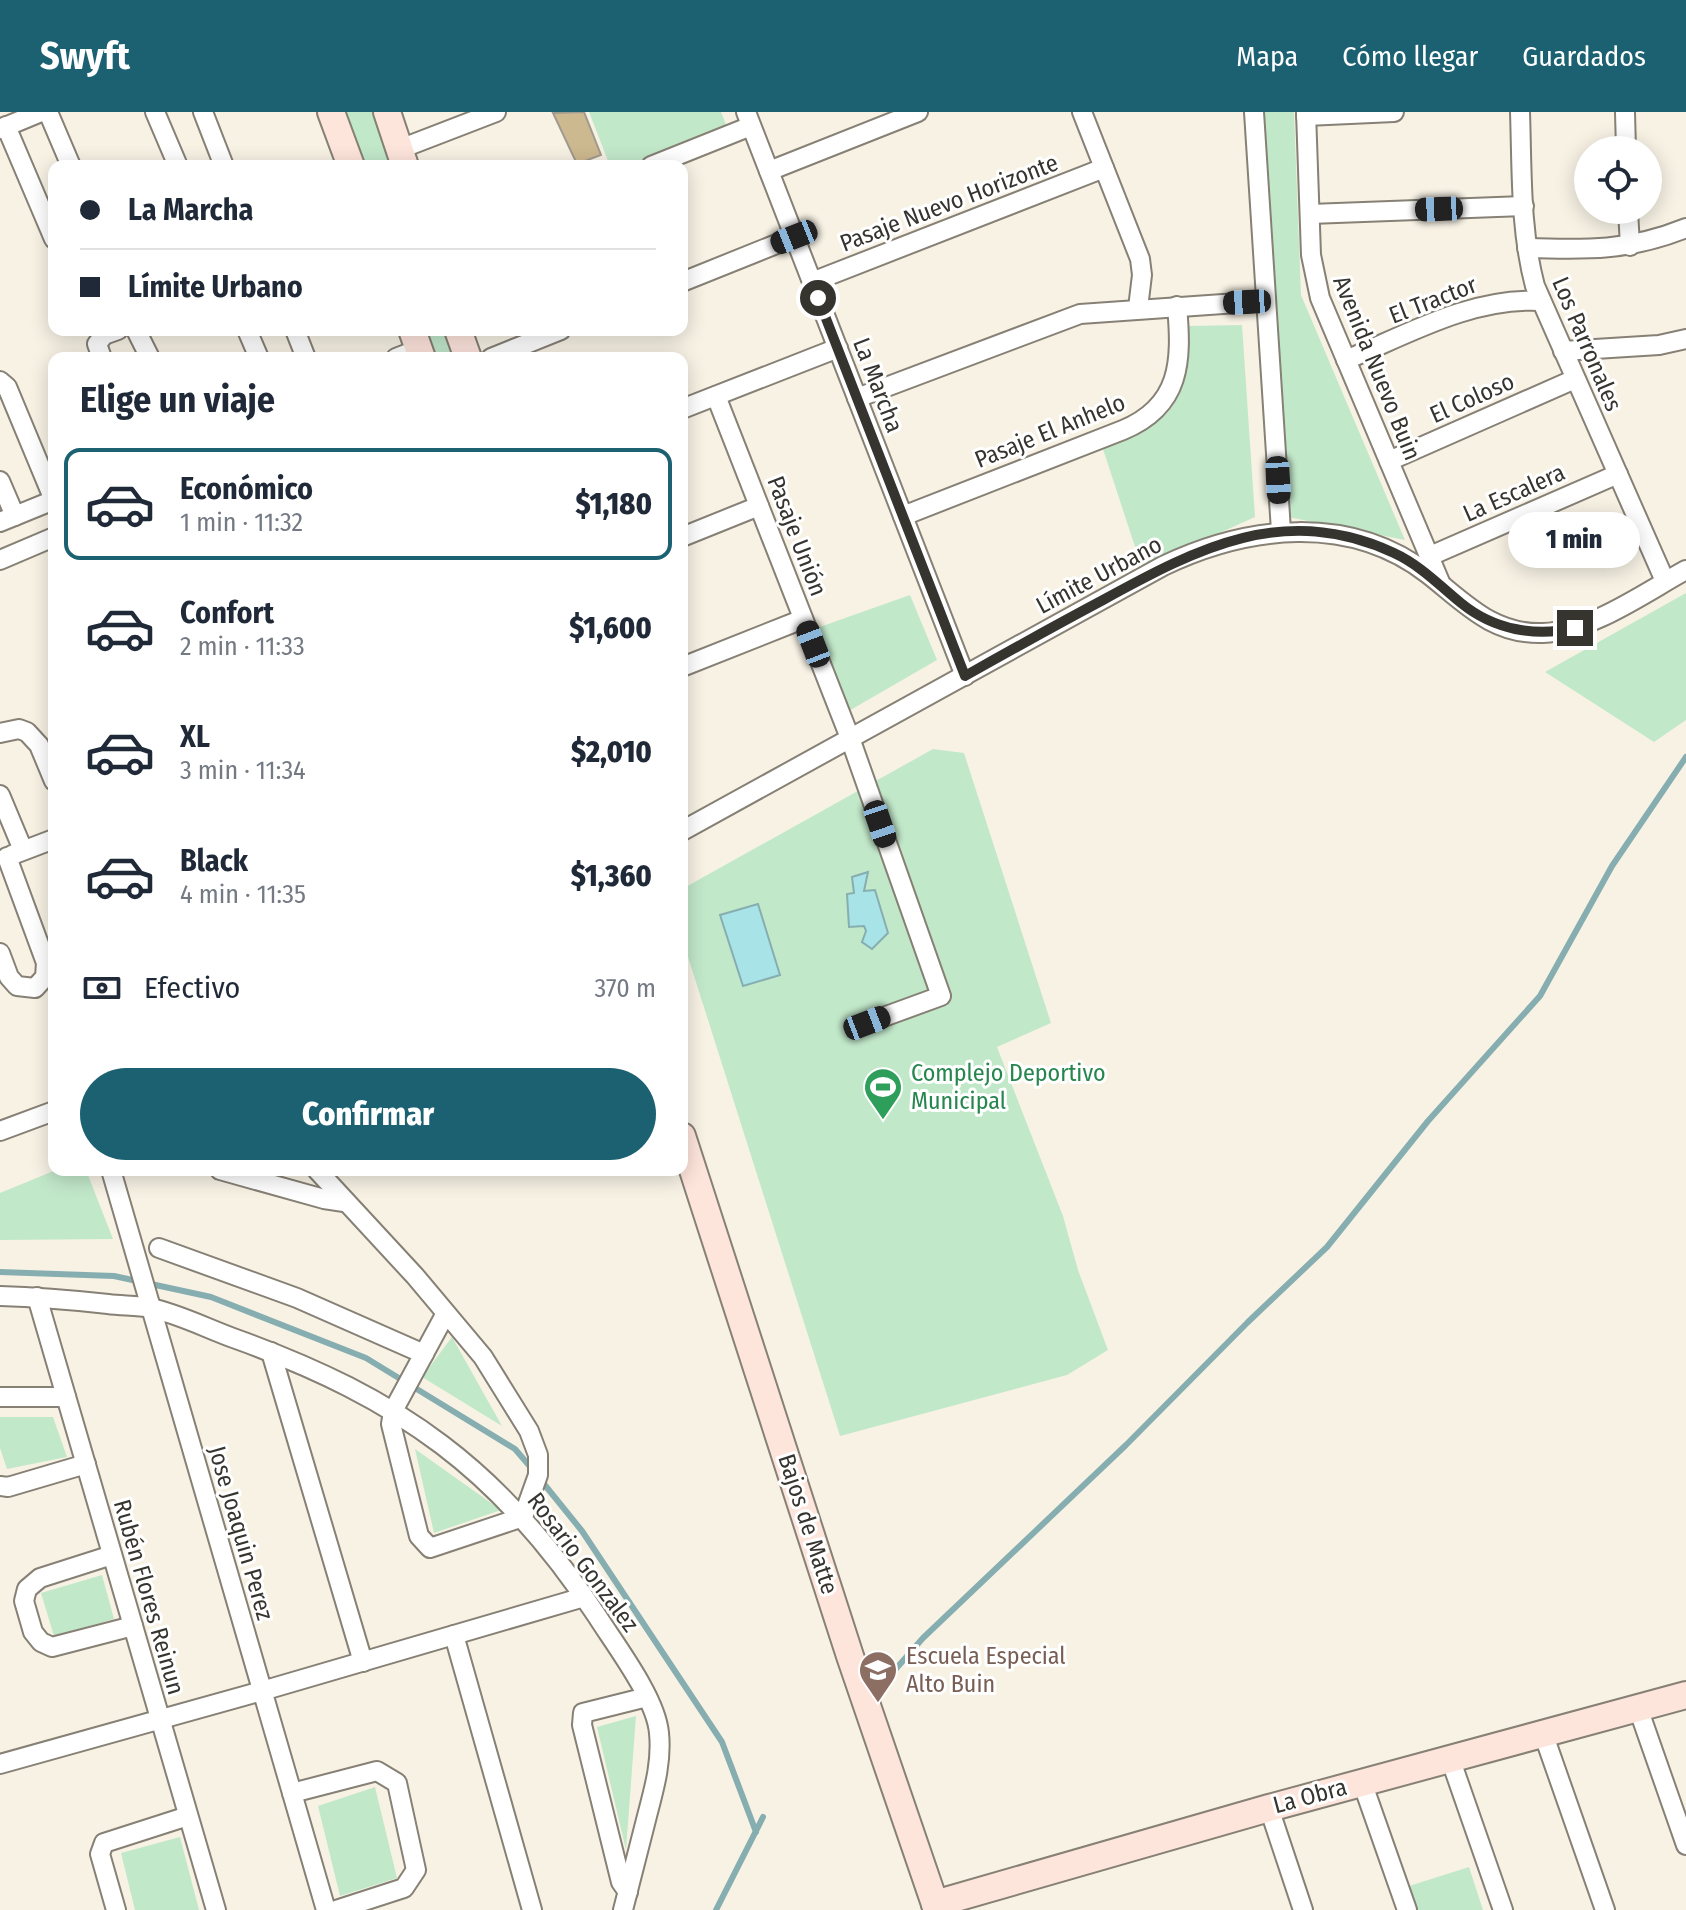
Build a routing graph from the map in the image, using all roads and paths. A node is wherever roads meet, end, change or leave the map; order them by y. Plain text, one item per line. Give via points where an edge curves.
1 (41, 112) edge
2 (48, 112) edge
3 (155, 112) edge
4 (203, 112) edge
5 (331, 112) edge
6 (387, 112) edge
7 (496, 112) edge
8 (918, 112) edge
9 (1082, 112) edge
10 (1254, 112) edge
11 (1394, 112) edge
12 (1520, 112) edge
13 (1625, 112) edge
14 (1306, 114) edge
15 (749, 119) edge
16 (3, 128) edge
17 (1626, 136) edge
18 (402, 158) edge
19 (68, 160) edge
20 (175, 160) edge
21 (222, 160) edge
22 (349, 160) edge
23 (664, 160) edge
24 (1104, 168) junction
25 (769, 171) junction
26 (1524, 206) junction
27 (1310, 214) junction
28 (1629, 224) edge
29 (48, 226) edge
30 (1686, 228) edge
31 (794, 237) junction
32 (1630, 246) junction
33 (1527, 248) junction
34 (688, 280) edge
35 (812, 282) junction
36 (1266, 301) junction
37 (1541, 301) junction
38 (1177, 306) junction
39 (1138, 308) junction
40 (107, 336) edge
41 (546, 336) edge
42 (1685, 343) edge
43 (838, 348) junction
44 (1563, 351) junction
45 (100, 352) edge
46 (506, 352) edge
47 (1346, 360) junction
48 (1575, 379) junction
49 (0, 381) edge
50 (716, 396) junction
51 (857, 398) junction
52 (688, 407) edge
53 (1389, 461) junction
54 (1618, 474) junction
55 (0, 481) edge
56 (48, 486) edge
57 (48, 502) edge
58 (759, 506) junction
59 (903, 516) junction
60 (8, 519) edge
61 (1281, 531) junction
62 (688, 535) edge
63 (48, 540) edge
64 (1430, 556) junction
65 (0, 560) edge
66 (1686, 570) edge
67 (1665, 581) junction
68 (1441, 585) junction
69 (803, 619) junction
70 (688, 665) edge
71 (965, 676) junction
72 (0, 733) edge
73 (850, 738) junction
74 (48, 768) edge
75 (0, 795) edge
76 (688, 828) edge
77 (48, 841) edge
78 (10, 856) edge
79 (0, 953) edge
80 (867, 1023) dead end
81 (48, 1113) edge
82 (0, 1131) edge
83 (688, 1155) edge
84 (113, 1176) edge
85 (242, 1176) edge
86 (322, 1176) edge
87 (344, 1202) junction
88 (159, 1248) dead end
89 (0, 1296) edge
90 (37, 1297) junction
91 (148, 1299) junction
92 (446, 1313) junction
93 (271, 1352) junction
94 (424, 1354) junction
95 (0, 1397) edge
96 (66, 1397) junction
97 (393, 1411) junction
98 (86, 1464) junction
99 (0, 1486) edge
100 (523, 1517) junction
101 (112, 1555) junction
102 (584, 1597) junction
103 (133, 1626) junction
104 (454, 1635) junction
105 (363, 1662) junction
106 (262, 1691) junction
107 (1686, 1695) edge
108 (647, 1697) junction
109 (1638, 1708) junction
110 (160, 1720) junction
111 (1543, 1733) junction
112 (1450, 1758) junction
113 (0, 1764) edge
114 (1362, 1782) junction
115 (292, 1793) junction
116 (1269, 1808) junction
117 (188, 1816) junction
118 (1686, 1845) edge
119 (626, 1901) edge
120 (936, 1907) edge
121 (116, 1910) edge
122 (216, 1910) edge
123 (326, 1910) edge
124 (336, 1910) edge
125 (532, 1910) edge
126 (1303, 1910) edge
127 (1407, 1910) edge
128 (1503, 1910) edge
129 (1605, 1910) edge

1 - 16 street
2 - 19 street
3 - 20 street
4 - 21 street
5 - 22 main road
6 - 18 main road
7 - 18 street
8 - 25 street
9 - 24 street
10 - 36 street
11 - 14 street
12 - 26 street, Los Parronales
13 - 17 street
14 - 27 street, Avenida Nuevo Buin
15 - 23 street
15 - 25 street, La Marcha
16 - 29 street
24 - 35 street, Pasaje Nuevo Horizonte
24 - 39 street via 1140,259
25 - 31 street, La Marcha
26 - 27 street
26 - 33 street, Los Parronales
27 - 47 street, Avenida Nuevo Buin via 1316,285
28 - 32 street
30 - 32 street
31 - 34 street
31 - 35 street, La Marcha
32 - 33 street
33 - 37 street, Los Parronales
35 - 43 street, La Marcha
36 - 38 street
36 - 61 street
37 - 44 street, Los Parronales
37 - 47 street, El Tractor via 1507,300 1468,309
38 - 39 street
38 - 59 street, Pasaje El Anhelo via 1180,351 1175,380 1149,416
39 - 51 street via 1068,317
40 - 45 street via 97,344
41 - 46 street
42 - 44 street
43 - 50 street
43 - 51 street, La Marcha
44 - 48 street, Los Parronales
47 - 53 street, Avenida Nuevo Buin
48 - 53 street, El Coloso
48 - 54 street, Los Parronales
49 - 56 street
50 - 52 street
50 - 58 street, Pasaje Unión
51 - 59 street, La Marcha
53 - 64 street, Avenida Nuevo Buin
54 - 64 street, La Escalera
54 - 67 street, Los Parronales
55 - 60 street
57 - 60 street
58 - 62 street
58 - 69 street, Pasaje Unión
59 - 71 street, La Marcha
61 - 68 street, Límite Urbano via 1324,533 1377,546 1411,562
61 - 71 street, Límite Urbano via 1189,554
63 - 65 street
64 - 68 street, Avenida Nuevo Buin
66 - 67 street, Límite Urbano
67 - 68 street, Límite Urbano via 1587,624 1542,633 1489,620
69 - 70 street
69 - 73 street, Pasaje Unión
71 - 73 street, Límite Urbano
72 - 74 street via 19,729 34,738
73 - 76 street, Límite Urbano
73 - 80 street, Pasaje Unión via 941,996
75 - 78 street
77 - 78 street
78 - 79 street via 46,963 45,977 35,988 17,986
81 - 82 street
83 - 120 main road, Bajos de Matte
84 - 91 street, Jose Joaquin Perez
85 - 87 street
86 - 87 street
87 - 92 street
88 - 94 street via 297,1298
89 - 90 street, Rosario Gonzalez
90 - 91 street, Rosario Gonzalez
90 - 96 street, Rubén Flores Reinun
91 - 93 street, Rosario Gonzalez
91 - 106 street, Jose Joaquin Perez
92 - 94 street
92 - 100 street via 483,1357 529,1431 538,1455
93 - 97 street, Rosario Gonzalez
93 - 105 street
94 - 97 street
95 - 96 street
96 - 98 street, Rubén Flores Reinun
97 - 100 street, Rosario Gonzalez via 471,1466
97 - 100 street via 391,1424 419,1536 430,1548
98 - 99 street
98 - 101 street, Rubén Flores Reinun
100 - 102 street, Rosario Gonzalez
101 - 103 street, Rubén Flores Reinun
101 - 103 street via 35,1580 25,1594 26,1607 36,1637 52,1647
102 - 104 street
102 - 108 street, Rosario Gonzalez
103 - 110 street, Rubén Flores Reinun
104 - 105 street
104 - 125 street
105 - 106 street
106 - 110 street
106 - 115 street, Jose Joaquin Perez
107 - 109 main road, La Obra
108 - 119 street, Rosario Gonzalez via 659,1731 659,1765
108 - 119 street via 583,1713
109 - 111 main road, La Obra
109 - 118 street
110 - 113 street
110 - 117 street, Rubén Flores Reinun
111 - 112 main road, La Obra
111 - 129 street
112 - 114 main road, La Obra
112 - 128 street
114 - 116 main road, La Obra
114 - 127 street
115 - 123 street, Jose Joaquin Perez
115 - 124 street via 377,1771 397,1783 416,1870 404,1888
116 - 120 main road, La Obra
116 - 126 street
117 - 121 street via 104,1843 101,1860
117 - 122 street, Rubén Flores Reinun

